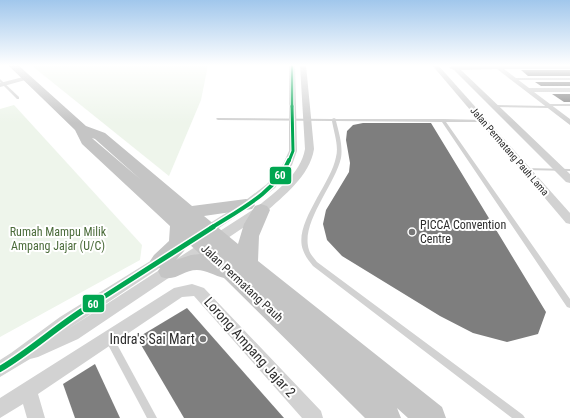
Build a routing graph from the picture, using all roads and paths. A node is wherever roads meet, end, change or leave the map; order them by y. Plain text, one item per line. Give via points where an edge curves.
1 (3, 85) edge
2 (34, 85) edge
3 (292, 85) edge
4 (305, 85) edge
5 (452, 85) edge
6 (473, 85) edge
7 (520, 85) edge
8 (527, 90) junction
9 (570, 90) edge
10 (18, 98) dead end
11 (570, 105) edge
12 (494, 106) junction
13 (548, 106) junction
14 (218, 119) dead end
15 (292, 119) junction
16 (306, 119) junction
17 (334, 119) junction
18 (443, 120) junction
19 (568, 120) edge
20 (484, 121) junction
21 (526, 169) junction
22 (558, 170) junction
23 (570, 170) edge
24 (570, 180) edge
25 (254, 207) junction
26 (184, 218) junction
27 (570, 220) edge
28 (206, 238) junction
29 (165, 266) junction
30 (240, 269) junction
31 (570, 305) edge
32 (109, 338) junction
33 (0, 369) edge
34 (28, 391) junction
35 (0, 409) edge
36 (36, 418) edge
37 (152, 418) edge
38 (314, 418) edge
39 (386, 418) edge
40 (431, 418) edge
41 (520, 418) edge

1 - 10 lane
2 - 26 main road, Jalan Permatang Pauh via 81,128 87,141
3 - 15 street
4 - 16 street
5 - 20 street, Jalan Permatang Pauh Lama
6 - 12 street
7 - 8 street
8 - 9 street
8 - 13 street
11 - 13 lane
12 - 13 lane
12 - 22 street
13 - 19 street
14 - 15 lane
15 - 16 lane
15 - 25 street via 293,151 287,165
16 - 17 lane
16 - 25 street via 310,137 308,154 298,174 278,196
17 - 18 lane
17 - 41 lane via 339,156 331,179 309,220 304,248 315,264
18 - 20 lane
18 - 31 lane
20 - 21 street, Jalan Permatang Pauh Lama
21 - 22 lane
21 - 27 street, Jalan Permatang Pauh Lama
22 - 23 lane
22 - 24 street
25 - 26 main road
25 - 28 street
25 - 30 main road via 252,225
26 - 28 main road, Jalan Permatang Pauh
26 - 29 main road via 179,244
28 - 29 street
28 - 30 main road, Jalan Permatang Pauh
29 - 30 main road via 204,261
29 - 33 street via 73,334
30 - 39 main road, Jalan Permatang Pauh
30 - 40 main road
32 - 34 street
32 - 37 lane
32 - 38 street, Lorong Ampang Jajar 2 via 179,292 199,292
34 - 35 street
34 - 36 street

